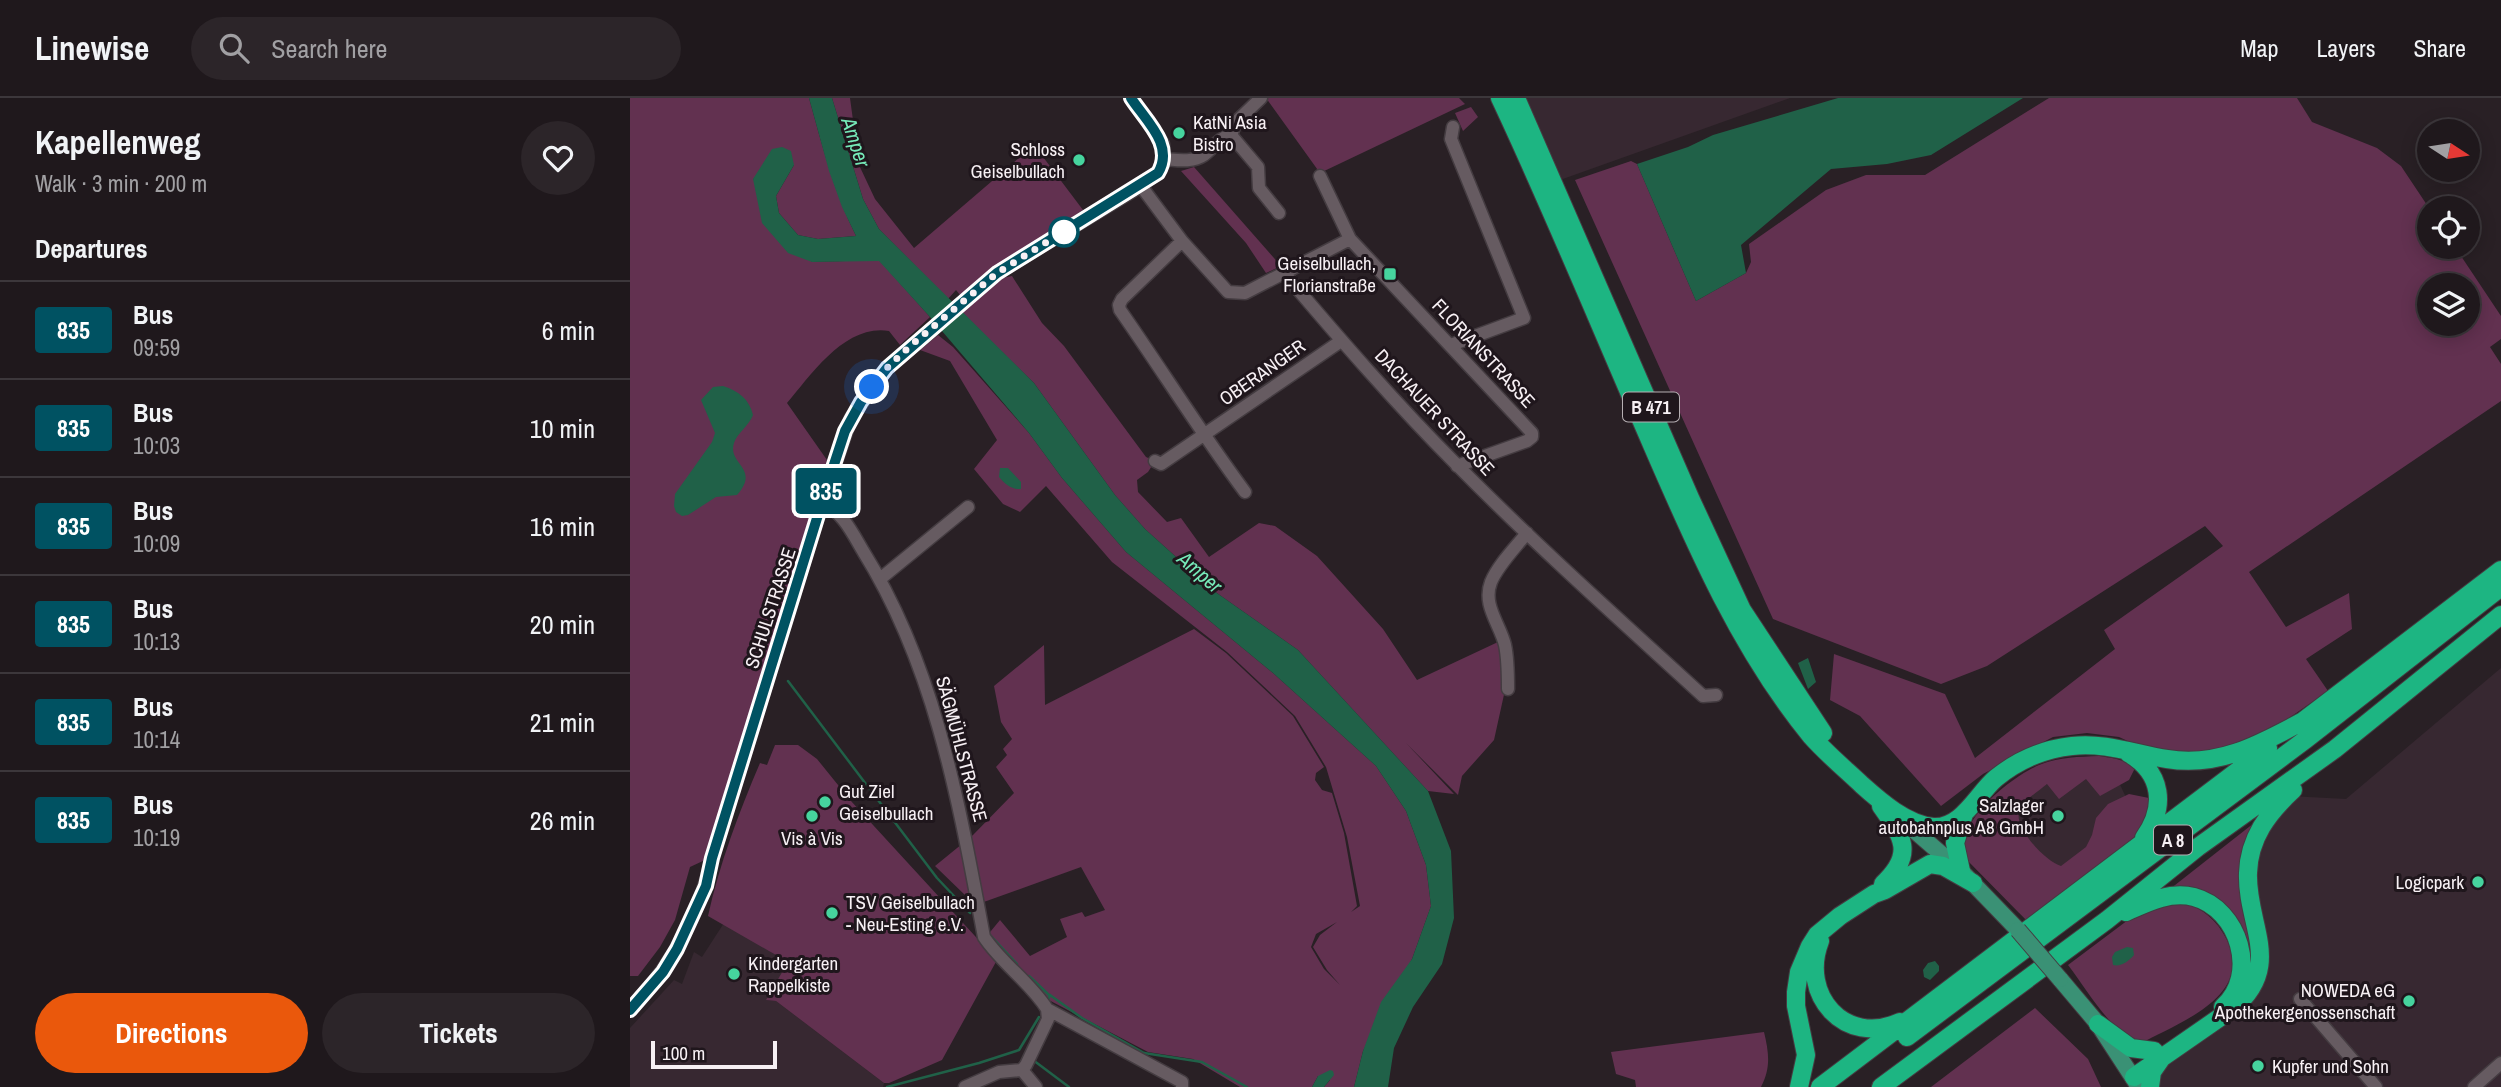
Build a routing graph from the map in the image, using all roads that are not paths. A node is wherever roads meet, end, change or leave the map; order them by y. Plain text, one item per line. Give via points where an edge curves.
1 (1131, 98) edge
2 (1261, 98) edge
3 (1500, 98) edge
4 (1516, 98) edge
5 (1453, 127) dead end
6 (1231, 135) junction
7 (1164, 159) junction
8 (1320, 176) dead end
9 (1141, 186) junction
10 (1279, 213) dead end
11 (1350, 239) junction
12 (1182, 241) junction
13 (1283, 272) junction
14 (1341, 341) junction
15 (1451, 345) junction
16 (1205, 435) junction
17 (1155, 461) dead end
18 (1457, 466) junction
19 (1245, 492) dead end
20 (822, 504) junction
21 (968, 507) dead end
22 (1527, 533) junction
23 (2501, 570) edge
24 (880, 579) junction
25 (2501, 587) edge
26 (2501, 615) edge
27 (1508, 689) dead end
28 (1716, 695) dead end
29 (2305, 720) junction
30 (2121, 749) junction
31 (2335, 749) junction
32 (1845, 768) junction
33 (1868, 790) junction
34 (1889, 808) junction
35 (1964, 814) junction
36 (2135, 849) junction
37 (712, 858) junction
38 (1967, 877) junction
39 (1886, 886) junction
40 (2107, 920) junction
41 (1830, 925) junction
42 (630, 998) edge
43 (2300, 999) dead end
44 (1047, 1009) junction
45 (630, 1010) edge
46 (1922, 1011) junction
47 (2098, 1024) junction
48 (2159, 1054) junction
49 (2501, 1063) edge
50 (1024, 1068) junction
51 (2134, 1077) edge
52 (965, 1087) edge
53 (1036, 1087) edge
54 (1182, 1087) edge
55 (1799, 1087) edge
56 (1820, 1087) edge
57 (1840, 1087) edge
58 (1881, 1087) edge
59 (2150, 1087) edge
60 (2376, 1087) edge
61 (2474, 1087) edge

1 - 7 street via 1163,144
2 - 6 street via 1236,122
3 - 32 highway, B 471 via 1679,508 1733,618 1792,710
4 - 32 highway, B 471 via 1742,610
5 - 15 street via 1451,139 1524,318
6 - 7 street via 1196,158
6 - 10 street via 1258,167 1259,188
7 - 9 street, SCHULSTRASSE via 1158,173
8 - 11 street, FLORIANSTRASSE
9 - 12 street
9 - 20 street, SCHULSTRASSE via 997,273 887,368 845,431
11 - 13 street
11 - 15 street, FLORIANSTRASSE
12 - 13 street via 1228,292 1245,293
12 - 16 street via 1119,305
13 - 14 street, DACHAUER STRASSE
14 - 16 street, OBERANGER
14 - 18 street, DACHAUER STRASSE
15 - 18 street, FLORIANSTRASSE via 1532,433 1527,441
16 - 17 street, OBERANGER via 1161,464
16 - 19 street
18 - 22 street, DACHAUER STRASSE
20 - 24 street, SÄGMÜHLSTRASSE via 838,514
20 - 37 street, SCHULSTRASSE
21 - 24 street
22 - 27 street via 1489,585 1488,602 1508,660
22 - 28 street, DACHAUER STRASSE via 1703,696
23 - 29 highway
24 - 44 street, SÄGMÜHLSTRASSE via 908,635 932,701 984,937
25 - 57 highway, A 8 via 2154,855
26 - 31 highway, A 8
29 - 30 highway via 2216,759 2179,761
29 - 36 highway
30 - 35 highway via 2073,746 2029,758 1997,777
30 - 36 highway via 2148,770 2157,790 2157,814
31 - 40 highway, A 8 via 2198,846
31 - 48 highway via 2273,809 2253,845 2248,873 2260,942 2256,980 2242,1001
32 - 33 highway, B 471
33 - 34 highway, B 471
33 - 39 highway via 1902,841 1902,860
34 - 35 highway via 1933,827
34 - 38 main road, B 471
35 - 38 highway via 1955,843
36 - 46 highway
37 - 42 street, SCHULSTRASSE via 670,946
37 - 45 street, SCHULSTRASSE via 706,886 677,949
38 - 39 highway via 1930,864
38 - 47 main road, B 471, bridge
39 - 41 highway
40 - 48 highway via 2161,897 2194,897 2212,905 2235,932 2241,959 2239,980 2228,1002
40 - 58 highway, A 8
41 - 46 highway via 1819,942 1814,968 1818,991 1833,1013 1856,1026 1881,1028
41 - 55 highway via 1817,935 1799,972 1796,1006 1806,1055
43 - 60 street
44 - 50 street via 1048,1019
44 - 54 street, SÄGMÜHLSTRASSE via 1182,1082
46 - 56 highway
47 - 48 highway via 2131,1048
47 - 51 main road, B 471
48 - 51 highway
48 - 59 highway
49 - 61 street
50 - 52 street via 999,1072
50 - 53 street

